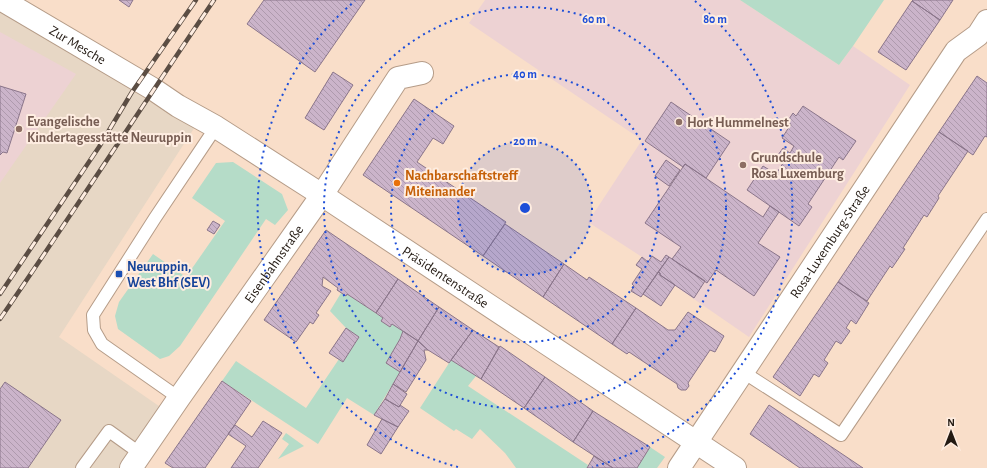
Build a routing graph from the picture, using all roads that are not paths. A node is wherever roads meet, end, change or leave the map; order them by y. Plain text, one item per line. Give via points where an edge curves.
1 (2, 0) edge
2 (984, 32) edge
3 (422, 73) dead end
4 (153, 89) joint
5 (216, 128) junction
6 (322, 195) junction
7 (987, 219) edge
8 (743, 372) junction
9 (179, 398) junction
10 (696, 442) junction
11 (136, 461) edge
12 (82, 468) edge
13 (679, 468) edge
14 (735, 468) edge

1 - 4 street, Zur Mesche
2 - 8 street, Rosa-Luxemburg-Straße via 956,51
3 - 6 street, Eisenbahnstraße via 398,78
4 - 5 street, Präsidentenstraße
5 - 6 street, Präsidentenstraße
5 - 9 lane via 93,315 94,330 102,344
6 - 9 street, Eisenbahnstraße
6 - 10 street, Präsidentenstraße
7 - 8 lane via 841,435
8 - 10 street, Rosa-Luxemburg-Straße
9 - 11 street, Eisenbahnstraße
10 - 13 street, Rosa-Luxemburg-Straße
10 - 14 street, Präsidentenstraße
11 - 12 lane via 109,431

